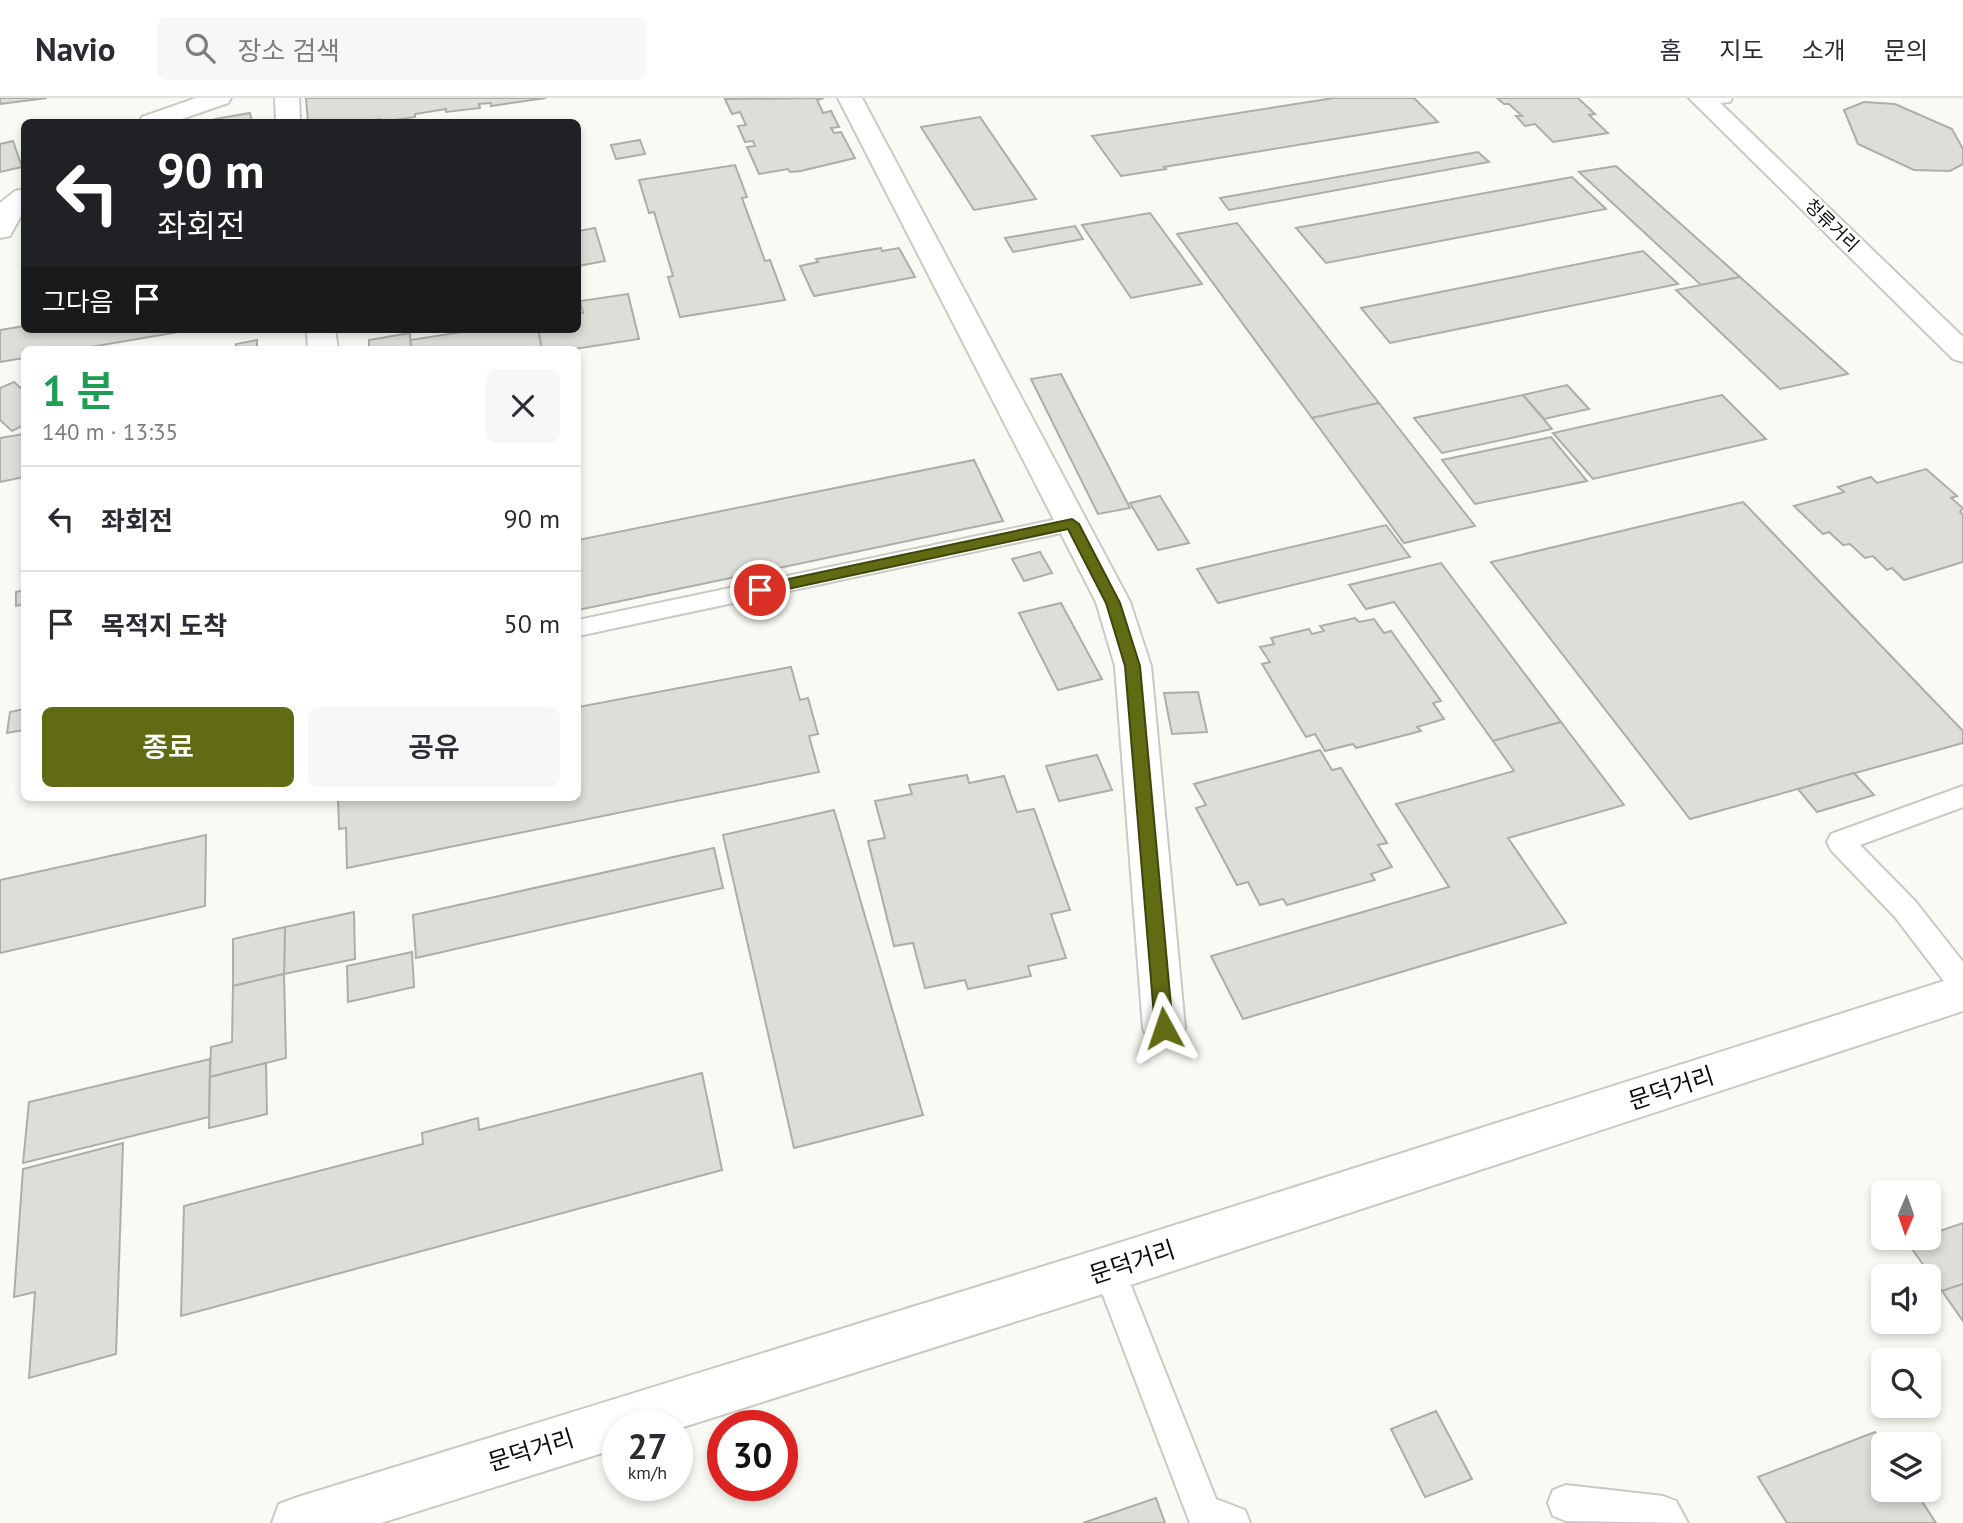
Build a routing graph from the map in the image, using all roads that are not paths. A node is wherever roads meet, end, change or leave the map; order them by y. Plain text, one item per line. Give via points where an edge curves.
1 (219, 98) edge
2 (287, 98) edge
3 (850, 98) edge
4 (1710, 99) edge
5 (159, 119) edge
6 (288, 119) edge
7 (21, 176) edge
8 (0, 186) edge
9 (21, 199) edge
10 (0, 230) edge
11 (1963, 353) edge
12 (1072, 524) junction
13 (581, 627) edge
14 (1963, 796) edge
15 (1963, 984) edge
16 (1963, 993) edge
17 (1164, 1028) dead end
18 (1110, 1269) junction
19 (1566, 1503) dead end
20 (1215, 1520) edge
21 (298, 1523) edge
22 (1670, 1523) edge

1 - 5 main road
2 - 6 main road
3 - 12 main road
4 - 11 main road, 청류거리
7 - 8 main road
9 - 10 main road via 9,209
12 - 13 lane
12 - 17 main road via 1113,603 1133,666
14 - 15 lane via 1840,842 1905,909
16 - 18 main road, 문덕거리
18 - 20 lane
18 - 21 main road, 문덕거리
19 - 22 lane via 1662,1514

